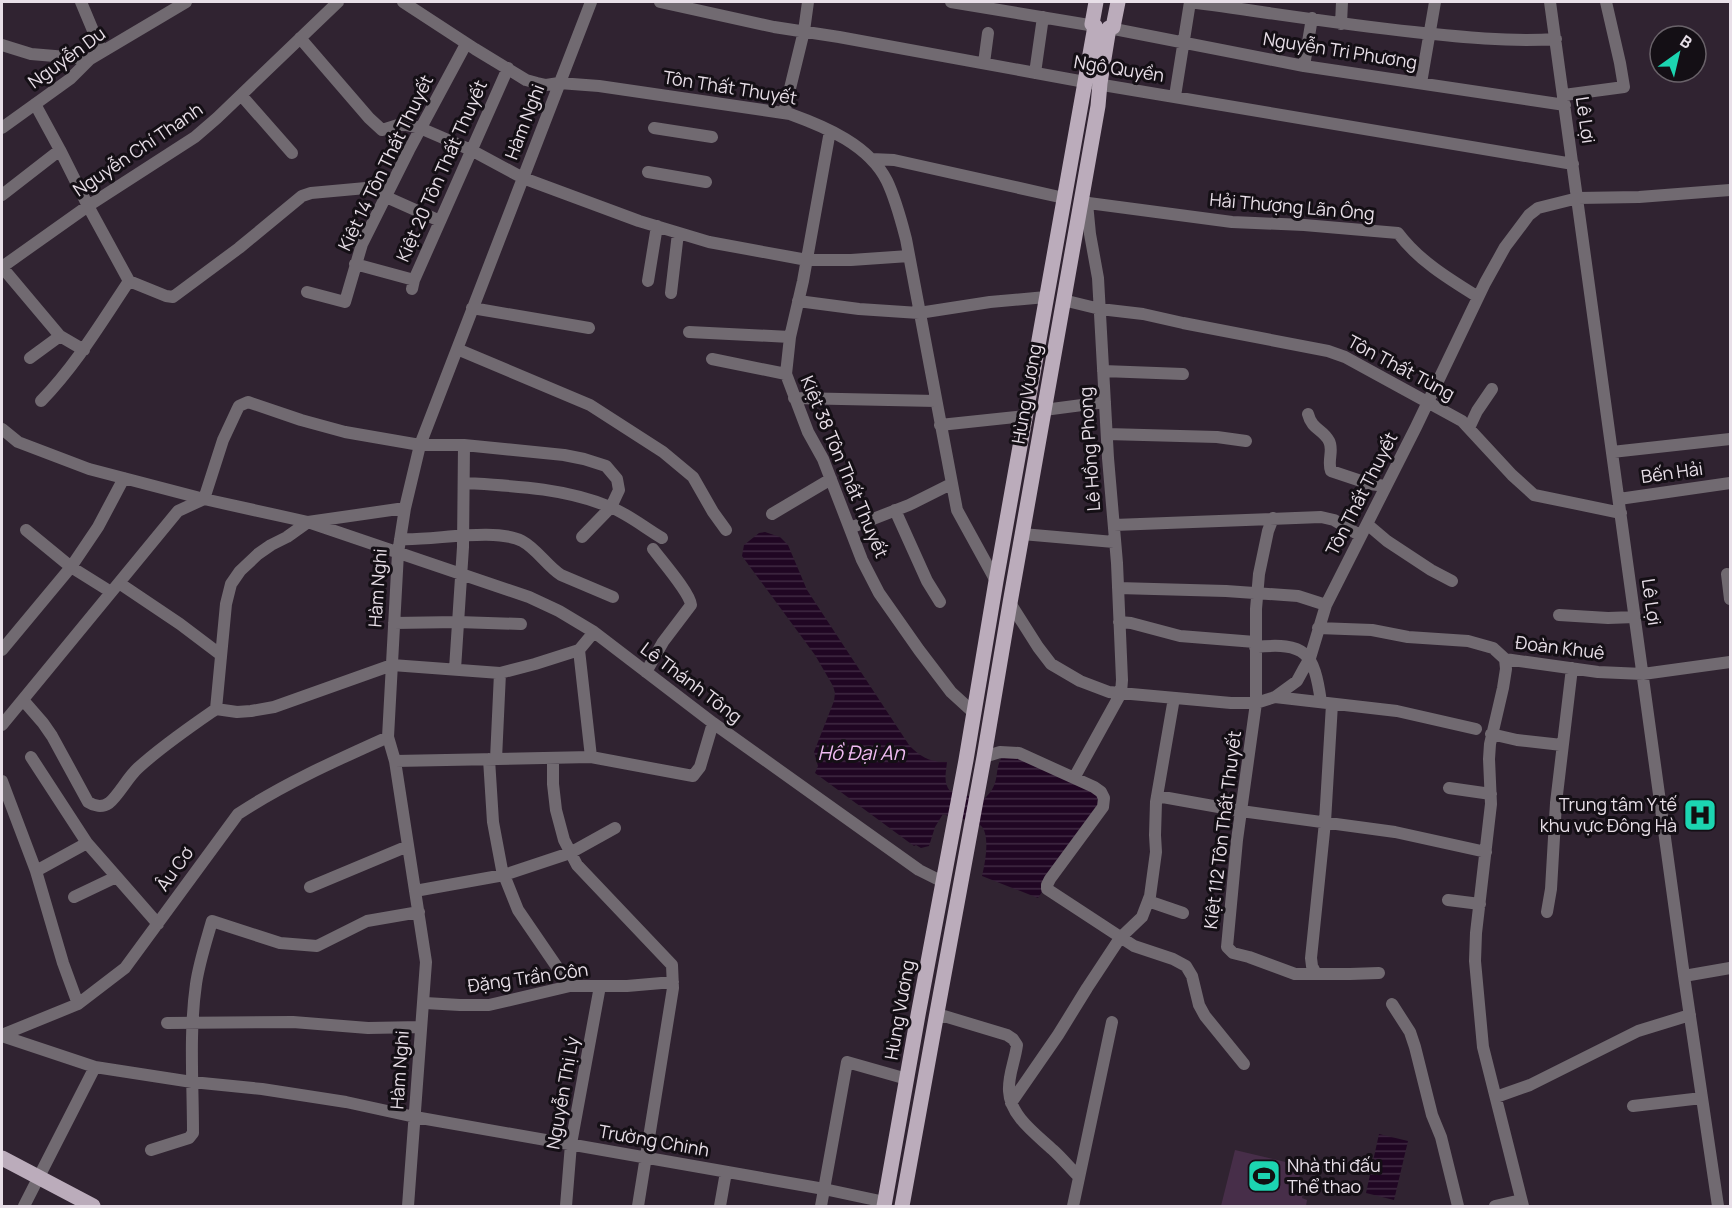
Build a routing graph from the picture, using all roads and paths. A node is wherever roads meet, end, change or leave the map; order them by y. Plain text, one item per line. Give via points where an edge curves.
1 (81, 2) edge
2 (186, 2) edge
3 (338, 2) edge
4 (403, 2) edge
5 (591, 2) edge
6 (660, 2) edge
7 (808, 2) edge
8 (951, 2) edge
9 (1096, 2) edge
10 (1118, 2) edge
11 (1190, 2) edge
12 (1342, 2) edge
13 (1435, 2) edge
14 (1550, 2) edge
15 (1606, 2) edge
16 (1043, 17) junction
17 (1312, 18) junction
18 (1341, 24) junction
19 (1102, 26) junction
20 (804, 31) junction
21 (988, 33) dead end
22 (1429, 33) junction
23 (300, 38) junction
24 (1556, 39) junction
25 (1184, 41) junction
26 (466, 44) junction
27 (2, 45) edge
28 (102, 52) junction
29 (90, 59) junction
30 (984, 63) junction
31 (1304, 66) junction
32 (508, 68) junction
33 (1035, 73) junction
34 (559, 83) junction
35 (1093, 83) junction
36 (1421, 83) junction
37 (241, 95) junction
38 (1175, 96) junction
39 (1564, 100) junction
40 (35, 104) junction
41 (784, 113) junction
42 (2, 128) edge
43 (420, 128) junction
44 (654, 128) dead end
45 (830, 131) junction
46 (712, 137) dead end
47 (60, 150) junction
48 (471, 150) junction
49 (292, 153) dead end
50 (871, 159) junction
51 (1573, 164) junction
52 (648, 172) dead end
53 (523, 178) junction
54 (706, 182) dead end
55 (1731, 190) edge
56 (2, 195) edge
57 (386, 195) junction
58 (1064, 198) junction
59 (1578, 198) junction
60 (1084, 202) junction
61 (88, 206) junction
62 (440, 220) junction
63 (657, 226) junction
64 (678, 233) junction
65 (909, 256) junction
66 (807, 260) junction
67 (355, 264) junction
68 (2, 267) edge
69 (648, 280) dead end
70 (129, 281) junction
71 (307, 292) dead end
72 (671, 292) dead end
73 (1046, 297) junction
74 (1478, 297) junction
75 (1063, 300) junction
76 (798, 301) junction
77 (472, 308) junction
78 (1100, 309) junction
79 (919, 314) junction
80 (589, 328) dead end
81 (689, 332) dead end
82 (60, 336) junction
83 (790, 337) junction
84 (457, 349) junction
85 (84, 350) junction
86 (30, 358) dead end
87 (712, 358) dead end
88 (1103, 371) junction
89 (786, 374) junction
90 (1183, 374) dead end
91 (1492, 389) dead end
92 (794, 398) junction
93 (41, 401) dead end
94 (936, 401) junction
95 (1105, 402) junction
96 (1428, 402) junction
97 (1044, 413) junction
98 (1308, 414) dead end
99 (1026, 415) junction
100 (940, 425) junction
101 (1469, 428) junction
102 (2, 429) edge
103 (1107, 434) junction
104 (1731, 439) edge
105 (1246, 441) dead end
106 (420, 445) junction
107 (464, 445) junction
108 (1612, 452) junction
109 (124, 478) junction
110 (831, 479) junction
111 (465, 483) junction
112 (1731, 483) edge
113 (951, 484) junction
114 (1386, 486) junction
115 (204, 499) junction
116 (1619, 499) junction
117 (611, 507) junction
118 (405, 508) junction
119 (895, 510) junction
120 (1621, 513) junction
121 (772, 514) dead end
122 (1273, 518) junction
123 (308, 522) junction
124 (1114, 525) junction
125 (850, 528) junction
126 (26, 530) dead end
127 (726, 530) dead end
128 (1364, 530) junction
129 (1022, 534) junction
130 (464, 536) junction
131 (582, 537) dead end
132 (662, 538) dead end
133 (400, 539) junction
134 (1114, 542) junction
135 (653, 549) dead end
136 (398, 553) junction
137 (71, 567) junction
138 (461, 574) junction
139 (1727, 574) dead end
140 (996, 581) junction
141 (1452, 581) dead end
142 (115, 587) junction
143 (1118, 588) junction
144 (1257, 593) junction
145 (613, 597) dead end
146 (1731, 599) edge
147 (940, 602) dead end
148 (1010, 603) junction
149 (1326, 605) junction
150 (1559, 615) dead end
151 (1635, 617) junction
152 (458, 621) junction
153 (1119, 622) junction
154 (394, 623) junction
155 (521, 624) dead end
156 (1318, 628) junction
157 (594, 632) junction
158 (1255, 644) junction
159 (2, 650) edge
160 (579, 650) junction
161 (221, 655) junction
162 (1310, 657) junction
163 (1505, 659) junction
164 (1731, 662) edge
165 (392, 664) junction
166 (1572, 668) junction
167 (455, 669) junction
168 (646, 672) junction
169 (500, 673) junction
170 (1643, 674) junction
171 (1122, 693) junction
172 (1174, 698) junction
173 (1275, 698) junction
174 (23, 700) junction
175 (1256, 703) junction
176 (1326, 703) junction
177 (216, 709) junction
178 (974, 713) junction
179 (713, 723) junction
180 (2, 725) edge
181 (1476, 729) dead end
182 (1491, 734) junction
183 (388, 737) junction
184 (1562, 745) junction
185 (31, 757) dead end
186 (591, 757) junction
187 (984, 757) junction
188 (553, 758) junction
189 (492, 759) junction
190 (395, 761) junction
191 (1074, 778) junction
192 (2, 781) edge
193 (1449, 788) dead end
194 (1491, 794) junction
195 (1157, 796) junction
196 (1241, 811) junction
197 (1325, 822) junction
198 (615, 828) dead end
199 (87, 843) junction
200 (408, 846) junction
201 (1486, 852) junction
202 (570, 853) junction
203 (36, 871) junction
204 (504, 874) junction
205 (116, 877) junction
206 (943, 882) junction
207 (961, 885) junction
208 (310, 887) dead end
209 (416, 891) junction
210 (74, 897) dead end
211 (1448, 900) dead end
212 (1148, 901) junction
213 (1480, 904) junction
214 (419, 912) junction
215 (1547, 912) dead end
216 (1183, 913) dead end
217 (158, 924) junction
218 (1120, 938) junction
219 (1731, 968) edge
220 (1379, 973) dead end
221 (1316, 974) junction
222 (1684, 976) junction
223 (673, 982) junction
224 (570, 986) junction
225 (600, 986) junction
226 (424, 1003) junction
227 (78, 1004) junction
228 (1392, 1004) dead end
229 (918, 1015) junction
230 (1690, 1015) junction
231 (936, 1018) junction
232 (193, 1022) junction
233 (1112, 1022) dead end
234 (167, 1023) dead end
235 (421, 1027) junction
236 (2, 1035) edge
237 (1244, 1065) dead end
238 (95, 1067) junction
239 (907, 1079) junction
240 (192, 1082) junction
241 (924, 1082) junction
242 (1496, 1097) junction
243 (1702, 1098) junction
244 (1011, 1103) junction
245 (1633, 1106) dead end
246 (415, 1117) junction
247 (571, 1144) junction
248 (151, 1150) dead end
249 (645, 1157) junction
250 (2, 1158) edge
251 (726, 1172) junction
252 (1079, 1177) junction
253 (39, 1178) junction
254 (824, 1189) junction
255 (1522, 1203) edge
256 (885, 1204) edge
257 (24, 1206) edge
258 (93, 1206) edge
259 (408, 1206) edge
260 (566, 1206) edge
261 (638, 1206) edge
262 (720, 1206) edge
263 (821, 1206) edge
264 (906, 1206) edge
265 (1073, 1206) edge
266 (1458, 1206) edge
267 (1495, 1206) edge
268 (1718, 1206) edge

1 - 28 street
2 - 28 street, Nguyễn Du
3 - 23 street, Nguyễn Chí Thanh
4 - 26 street, Tôn Thất Thuyết
5 - 34 street, Hàm Nghi
6 - 20 street, Ngô Quyền
7 - 20 street
8 - 16 street, Nguyễn Tri Phương
9 - 19 main road, Hùng Vương
10 - 19 main road, Hùng Vương
11 - 17 street
11 - 25 street
12 - 18 street
13 - 22 street
14 - 24 street, Lê Lợi
15 - 39 street, Nguyễn Tri Phương via 1624,87
16 - 19 street, Nguyễn Tri Phương
16 - 33 street
17 - 18 street
17 - 31 street
18 - 22 street
19 - 25 street, Nguyễn Tri Phương
19 - 35 main road, Hùng Vương
20 - 30 street, Ngô Quyền
20 - 41 street
21 - 30 street
22 - 24 street via 1507,40
22 - 36 street
23 - 37 street, Nguyễn Chí Thanh
23 - 43 street via 382,130 401,124
24 - 39 street, Lê Lợi
25 - 31 street, Nguyễn Tri Phương
25 - 38 street
26 - 32 street, Tôn Thất Thuyết
26 - 43 street, Kiệt 14 Tôn Thất Thuyết
27 - 29 street via 31,54
28 - 29 street, Nguyễn Du
29 - 40 street, Nguyễn Du
30 - 33 street, Ngô Quyền
31 - 36 street, Nguyễn Tri Phương
32 - 34 street, Tôn Thất Thuyết via 526,80 546,85
32 - 48 street, Kiệt 20 Tôn Thất Thuyết
33 - 35 street, Ngô Quyền
34 - 41 street, Tôn Thất Thuyết
34 - 53 street, Hàm Nghi
35 - 38 street, Ngô Quyền
35 - 58 main road, Hùng Vương
35 - 60 main road, Hùng Vương via 1098,106
36 - 39 street, Nguyễn Tri Phương
37 - 49 street
37 - 61 street, Nguyễn Chí Thanh via 195,137
38 - 51 street, Ngô Quyền
39 - 51 street, Lê Lợi
40 - 42 street, Nguyễn Du
40 - 47 street
41 - 45 street, Tôn Thất Thuyết
43 - 48 street
43 - 57 street, Kiệt 14 Tôn Thất Thuyết
44 - 46 street
45 - 50 street, Tôn Thất Thuyết
45 - 66 street, Kiệt 38 Tôn Thất Thuyết
47 - 56 street
47 - 61 street
48 - 53 street
48 - 62 street, Kiệt 20 Tôn Thất Thuyết
50 - 58 street via 894,160
50 - 65 street, Tôn Thất Thuyết via 886,180 898,209
51 - 59 street, Lê Lợi
52 - 54 street
53 - 63 street
53 - 77 street, Hàm Nghi
55 - 59 street, Tôn Thất Thuyết
57 - 62 street
57 - 67 street, Kiệt 14 Tôn Thất Thuyết
57 - 70 street via 366,188 302,196 173,297
58 - 60 main road
58 - 73 main road, Hùng Vương
59 - 74 street, Tôn Thất Thuyết via 1538,208 1529,215 1505,247
59 - 108 street, Lê Lợi
60 - 74 street, Hải Thượng Lãn Ông via 1232,222 1398,233 1428,264
60 - 75 main road, Hùng Vương
60 - 78 street, Lê Hồng Phong
61 - 68 street, Nguyễn Chí Thanh
61 - 70 street
62 - 67 street, Kiệt 20 Tôn Thất Thuyết via 413,285
63 - 64 street
63 - 69 street
64 - 66 street
64 - 72 street
65 - 66 street
65 - 79 street, Tôn Thất Thuyết
66 - 76 street, Kiệt 38 Tôn Thất Thuyết
67 - 71 street, Kiệt 14 Tôn Thất Thuyết via 345,302
68 - 82 street
70 - 85 street
73 - 75 main road
73 - 79 street
73 - 99 main road, Hùng Vương
74 - 96 street, Tôn Thất Thuyết
75 - 78 street, Tôn Thất Tùng
75 - 97 main road, Hùng Vương
76 - 79 street
76 - 83 street, Kiệt 38 Tôn Thất Thuyết
77 - 80 street
77 - 84 street, Hàm Nghi
78 - 88 street, Lê Hồng Phong
78 - 96 street, Tôn Thất Tùng via 1328,351
79 - 94 street, Tôn Thất Thuyết
81 - 83 street
82 - 85 street
82 - 86 street
83 - 89 street, Kiệt 38 Tôn Thất Thuyết
84 - 106 street, Hàm Nghi
84 - 127 street via 590,405 663,452 693,477
85 - 93 street
87 - 89 street
88 - 90 street
88 - 95 street, Lê Hồng Phong
89 - 92 street, Kiệt 38 Tôn Thất Thuyết
91 - 101 street
92 - 94 street
92 - 110 street, Kiệt 38 Tôn Thất Thuyết
94 - 100 street, Tôn Thất Thuyết
95 - 97 street
95 - 103 street, Lê Hồng Phong
96 - 101 street, Tôn Thất Tùng
96 - 114 street, Tôn Thất Thuyết
97 - 99 main road
97 - 129 main road, Hùng Vương
98 - 114 street via 1311,423 1330,442 1331,471
99 - 100 street
99 - 140 main road, Hùng Vương
100 - 113 street, Tôn Thất Thuyết
101 - 120 street, Tôn Thất Tùng via 1534,495
102 - 109 street via 18,442
103 - 105 street
103 - 124 street, Lê Hồng Phong
104 - 108 street
106 - 107 street
106 - 115 street via 345,432 248,402 237,410
106 - 118 street, Hàm Nghi
107 - 111 street
107 - 117 street via 564,455 606,466 615,474 619,486
108 - 116 street, Lê Lợi
109 - 115 street
109 - 137 street
110 - 121 street
110 - 125 street, Kiệt 38 Tôn Thất Thuyết
111 - 117 street via 540,489
111 - 130 street
112 - 116 street, Bến Hải
113 - 119 street
113 - 140 street, Tôn Thất Thuyết via 957,510
114 - 128 street, Tôn Thất Thuyết
115 - 123 street
115 - 142 street via 178,511
116 - 120 street, Lê Lợi
117 - 131 street
117 - 132 street
118 - 123 street
118 - 133 street, Hàm Nghi
119 - 125 street
119 - 147 street
120 - 151 street, Lê Lợi
122 - 124 street
122 - 128 street via 1321,517
122 - 144 street, Kiệt 112 Tôn Thất Thuyết
123 - 136 street, Lê Thánh Tông
123 - 161 street via 271,544 235,577 226,604
124 - 134 street, Lê Hồng Phong
125 - 178 street, Kiệt 38 Tôn Thất Thuyết via 879,593 951,692
126 - 137 street
128 - 141 street
128 - 149 street, Tôn Thất Thuyết
129 - 134 street
129 - 148 main road, Hùng Vương
130 - 133 street
130 - 138 street
130 - 145 street via 521,540 561,575
133 - 136 street, Hàm Nghi
134 - 143 street, Lê Hồng Phong
135 - 168 street via 692,603
136 - 138 street, Lê Thánh Tông
136 - 154 street, Hàm Nghi
137 - 142 street
137 - 159 street
138 - 152 street
138 - 157 street, Lê Thánh Tông via 529,597
139 - 146 street
140 - 148 main road
140 - 178 main road, Hùng Vương
142 - 161 street via 180,624
142 - 174 street
143 - 144 street
143 - 153 street, Lê Hồng Phong
144 - 149 street via 1298,596
144 - 158 street, Kiệt 112 Tôn Thất Thuyết
148 - 171 street, Tôn Thất Thuyết via 1052,664 1080,681
148 - 187 main road, Hùng Vương
149 - 156 street, Tôn Thất Thuyết
150 - 151 street
151 - 170 street, Lê Lợi
152 - 154 street
152 - 155 street
152 - 167 street
153 - 158 street via 1180,636
153 - 171 street, Lê Hồng Phong
154 - 165 street, Hàm Nghi
156 - 162 street, Tôn Thất Thuyết
156 - 163 street, Đoàn Khuê via 1468,641 1493,648
157 - 160 street
157 - 168 street, Lê Thánh Tông
158 - 162 street via 1293,647
158 - 175 street, Kiệt 112 Tôn Thất Thuyết
160 - 169 street
160 - 186 street
161 - 177 street
162 - 173 street, Tôn Thất Thuyết via 1297,681
162 - 176 street
163 - 166 street, Đoàn Khuê
163 - 182 street via 1503,688
164 - 170 street, Đoàn Khuê
165 - 167 street
165 - 177 street via 274,707 251,711
165 - 183 street, Hàm Nghi
166 - 170 street, Đoàn Khuê
166 - 184 street
167 - 169 street
168 - 179 street, Lê Thánh Tông
169 - 189 street
170 - 222 street, Lê Lợi
171 - 172 street, Tôn Thất Thuyết
171 - 191 street
172 - 175 street, Tôn Thất Thuyết
172 - 195 street
173 - 175 street, Tôn Thất Thuyết
173 - 176 street
174 - 177 street via 52,736 87,802 98,806 109,803 137,769
174 - 180 street
175 - 196 street, Kiệt 112 Tôn Thất Thuyết
176 - 181 street via 1397,711
176 - 197 street
178 - 206 main road, Hùng Vương
179 - 186 street via 700,767 693,776
179 - 206 street, Lê Thánh Tông via 919,870
182 - 184 street
182 - 194 street
183 - 190 street, Hàm Nghi
183 - 217 street, Âu Cơ via 291,783 238,814
184 - 215 street
185 - 199 street
186 - 188 street
187 - 191 street via 1000,752 1019,753
187 - 207 main road, Hùng Vương
188 - 189 street
188 - 202 street via 556,810
189 - 190 street
189 - 204 street via 493,822
190 - 200 street, Hàm Nghi
191 - 218 street via 1101,792 1103,807 1050,879 1047,890
192 - 203 street
193 - 194 street
194 - 201 street
195 - 196 street
195 - 212 street via 1156,852
196 - 197 street
196 - 221 street, Kiệt 112 Tôn Thất Thuyết via 1227,947 1233,953 1295,974
197 - 201 street
197 - 221 street via 1311,957
198 - 202 street
199 - 203 street
199 - 205 street
200 - 208 street
200 - 209 street, Hàm Nghi
201 - 213 street
202 - 204 street
202 - 223 street via 585,874 672,965
203 - 227 street
204 - 209 street
204 - 224 street via 518,910
205 - 210 street
205 - 217 street
206 - 207 main road
206 - 229 main road, Hùng Vương
207 - 231 main road, Hùng Vương
209 - 214 street, Hàm Nghi
211 - 213 street
212 - 216 street
212 - 218 street via 1142,917
213 - 242 street via 1474,961 1483,1047
214 - 226 street, Hàm Nghi via 426,962
214 - 232 street via 367,921 317,946 280,943 212,921 197,981
217 - 227 street, Âu Cơ via 125,968
218 - 237 street via 1186,966 1202,1011
218 - 244 street
219 - 222 street
220 - 221 street, Kiệt 112 Tôn Thất Thuyết
222 - 230 street, Lê Lợi
223 - 225 street, Đặng Trần Côn
223 - 249 street
224 - 225 street, Đặng Trần Côn
224 - 226 street, Đặng Trần Côn via 489,1005
225 - 247 street, Nguyễn Thị Lý
226 - 235 street, Hàm Nghi
227 - 236 street, Âu Cơ
228 - 266 street via 1415,1047
229 - 231 main road
229 - 239 main road, Hùng Vương
230 - 242 street via 1638,1031 1530,1085
230 - 243 street, Lê Lợi
231 - 241 main road, Hùng Vương
231 - 244 street via 944,1016 1013,1039 1017,1045 1009,1082
232 - 234 street
232 - 235 street
232 - 240 street
233 - 252 street
235 - 246 street, Hàm Nghi
236 - 238 street, Trường Chinh
238 - 240 street, Trường Chinh
238 - 253 street
239 - 241 main road
239 - 254 street via 848,1062
239 - 256 main road, Hùng Vương
240 - 246 street, Trường Chinh via 346,1102
240 - 248 street via 192,1135
241 - 264 main road, Hùng Vương
242 - 255 street
243 - 245 street
243 - 268 street, Lê Lợi
244 - 252 street
246 - 247 street, Trường Chinh
246 - 259 street, Hàm Nghi
247 - 249 street, Trường Chinh
247 - 260 street, Nguyễn Thị Lý
249 - 251 street, Trường Chinh
249 - 261 street
250 - 253 main road
251 - 254 street, Trường Chinh
251 - 262 street
252 - 265 street
253 - 257 street
253 - 258 main road
254 - 256 street, Trường Chinh
254 - 263 street
255 - 267 street
256 - 264 main road

